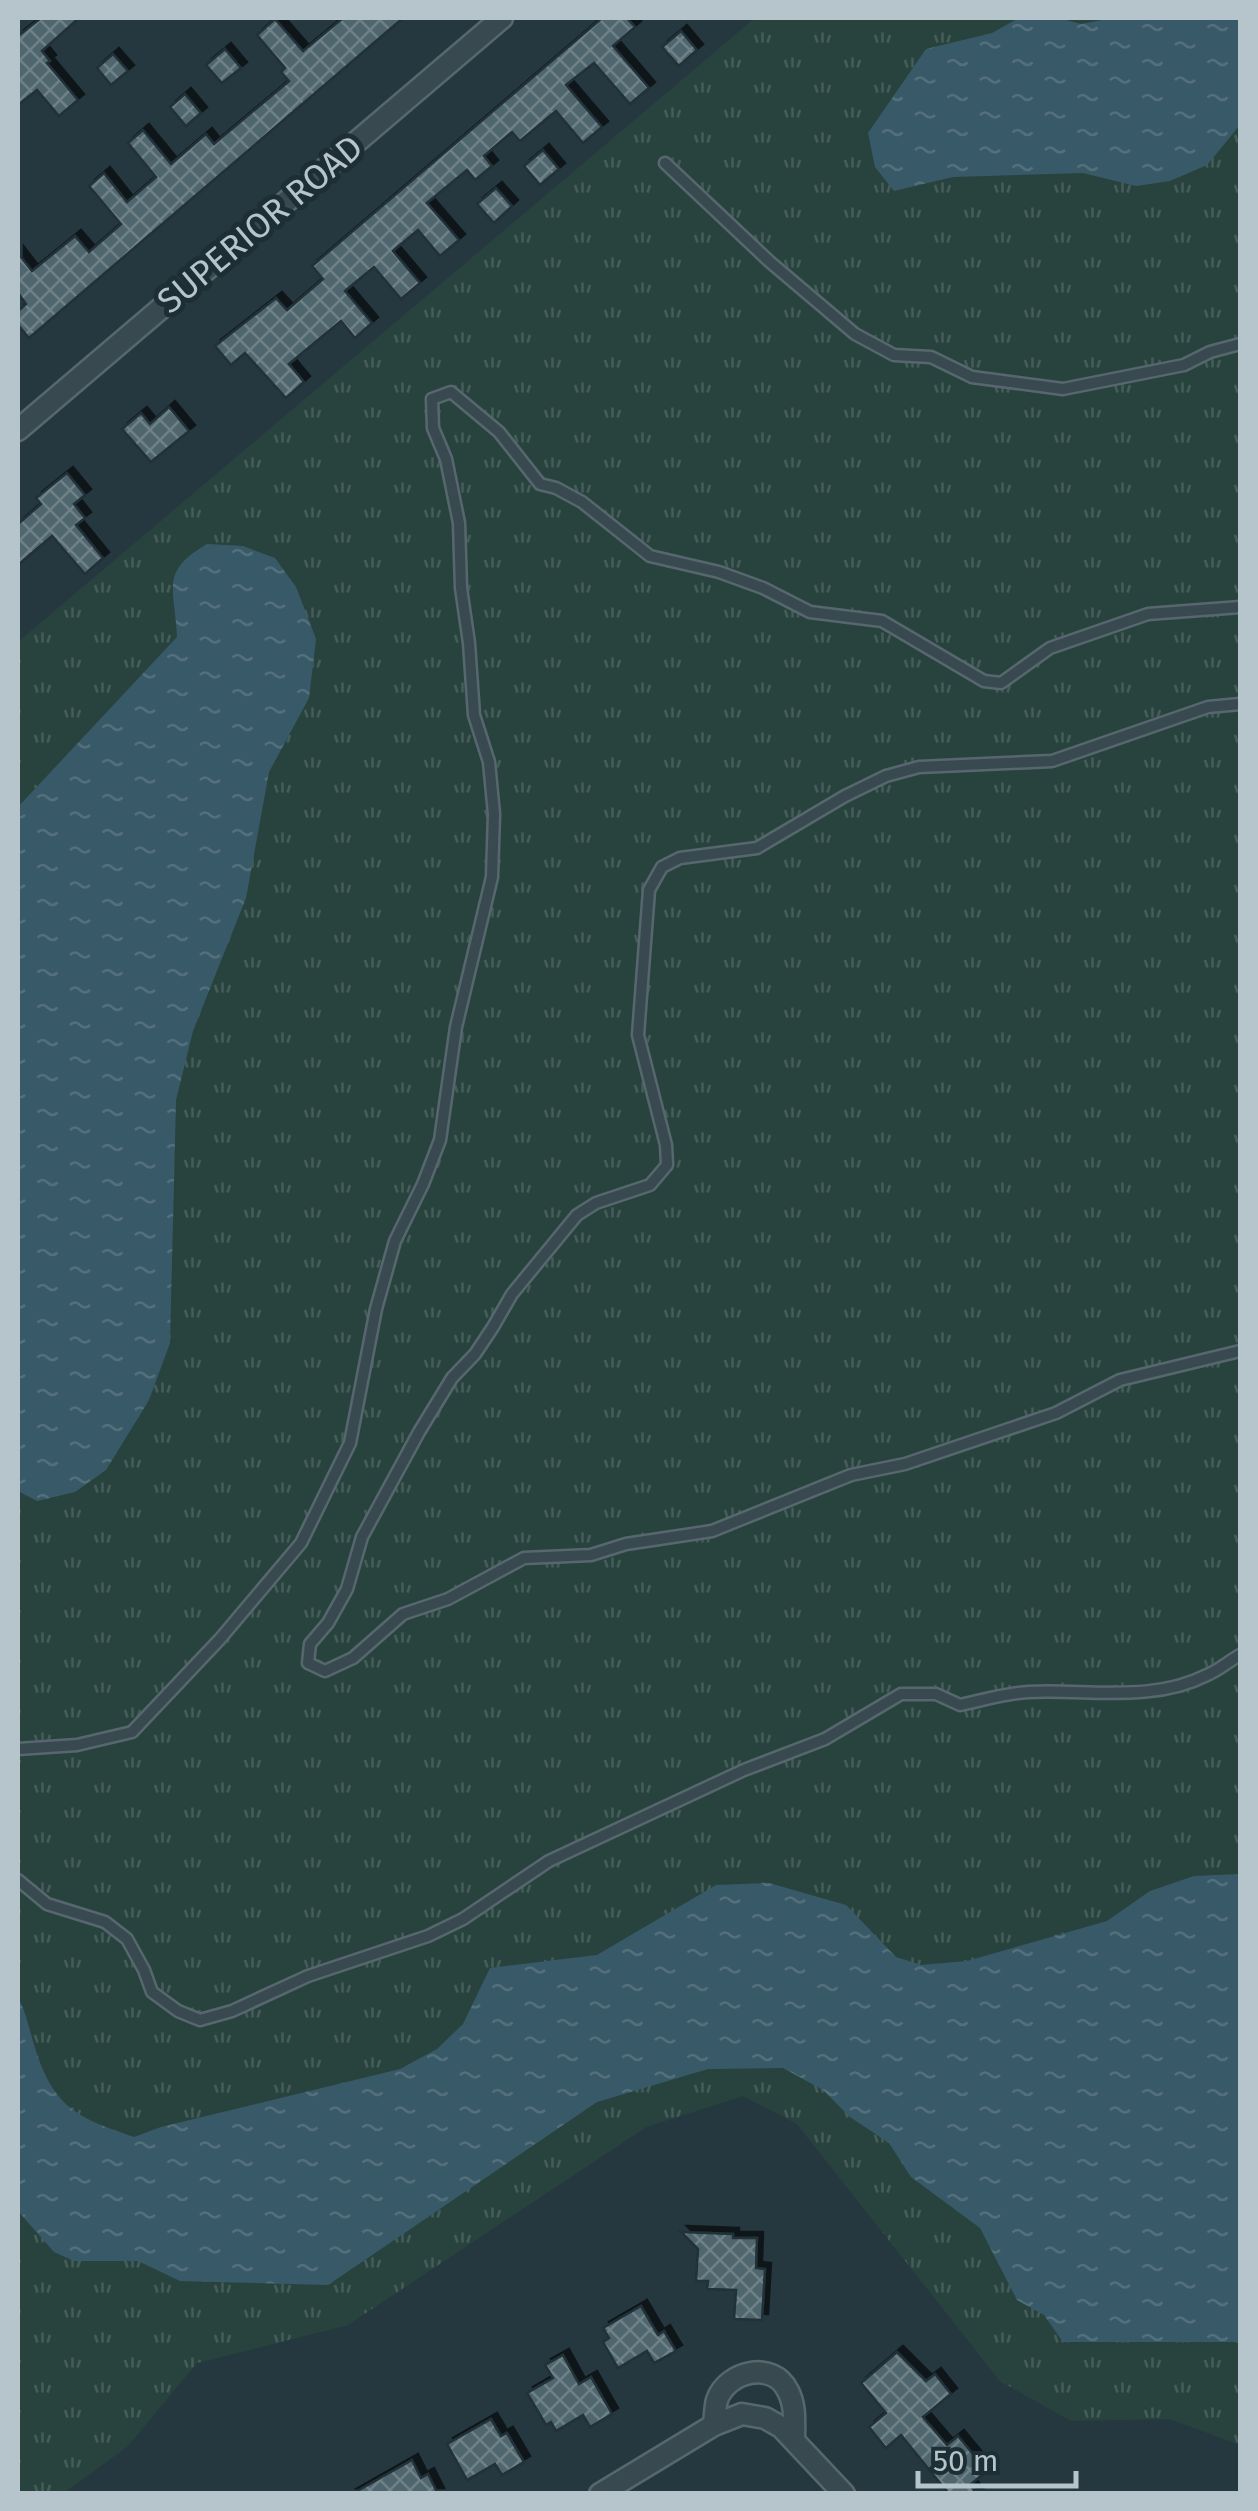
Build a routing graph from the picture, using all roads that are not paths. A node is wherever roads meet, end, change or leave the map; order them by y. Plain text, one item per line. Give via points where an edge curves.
1 (502, 18) edge
2 (665, 164) dead end
3 (1240, 344) edge
4 (18, 430) edge
5 (1240, 607) edge
6 (1240, 704) edge
7 (1240, 1351) edge
8 (1240, 1654) edge
9 (18, 1750) edge
10 (18, 1880) edge
11 (714, 2425) junction
12 (794, 2440) junction
13 (600, 2494) edge
14 (844, 2494) edge

1 - 4 street, SUPERIOR ROAD
2 - 3 lane via 855,334 894,355 931,357 972,378 1063,389 1184,365
5 - 9 lane via 1148,614 1050,648 1001,684 984,681 882,622 810,612 719,572 650,556 582,502 540,484 499,432 451,392 432,399 432,428 446,459 458,523 474,715 489,762 492,878 456,1027 440,1140 395,1241 350,1443 301,1542 132,1732
6 - 7 lane via 1208,706 1052,761 919,767 845,796 757,848 680,858 662,867 649,890 638,1036 666,1164 650,1185 577,1215 512,1294 419,1432 362,1536 346,1589 310,1644 308,1663 325,1671 353,1658 403,1614 448,1599 524,1558 590,1555 712,1531 851,1475 1056,1413 1120,1380
8 - 10 lane via 1206,1676 1138,1692 1032,1692 960,1705 936,1694 901,1694 825,1739 550,1861 428,1936 200,2020 152,1992 126,1939 105,1922 47,1904
11 - 12 street via 754,2415
11 - 12 street via 717,2399 732,2379 768,2374 790,2393
11 - 13 street
12 - 14 street

